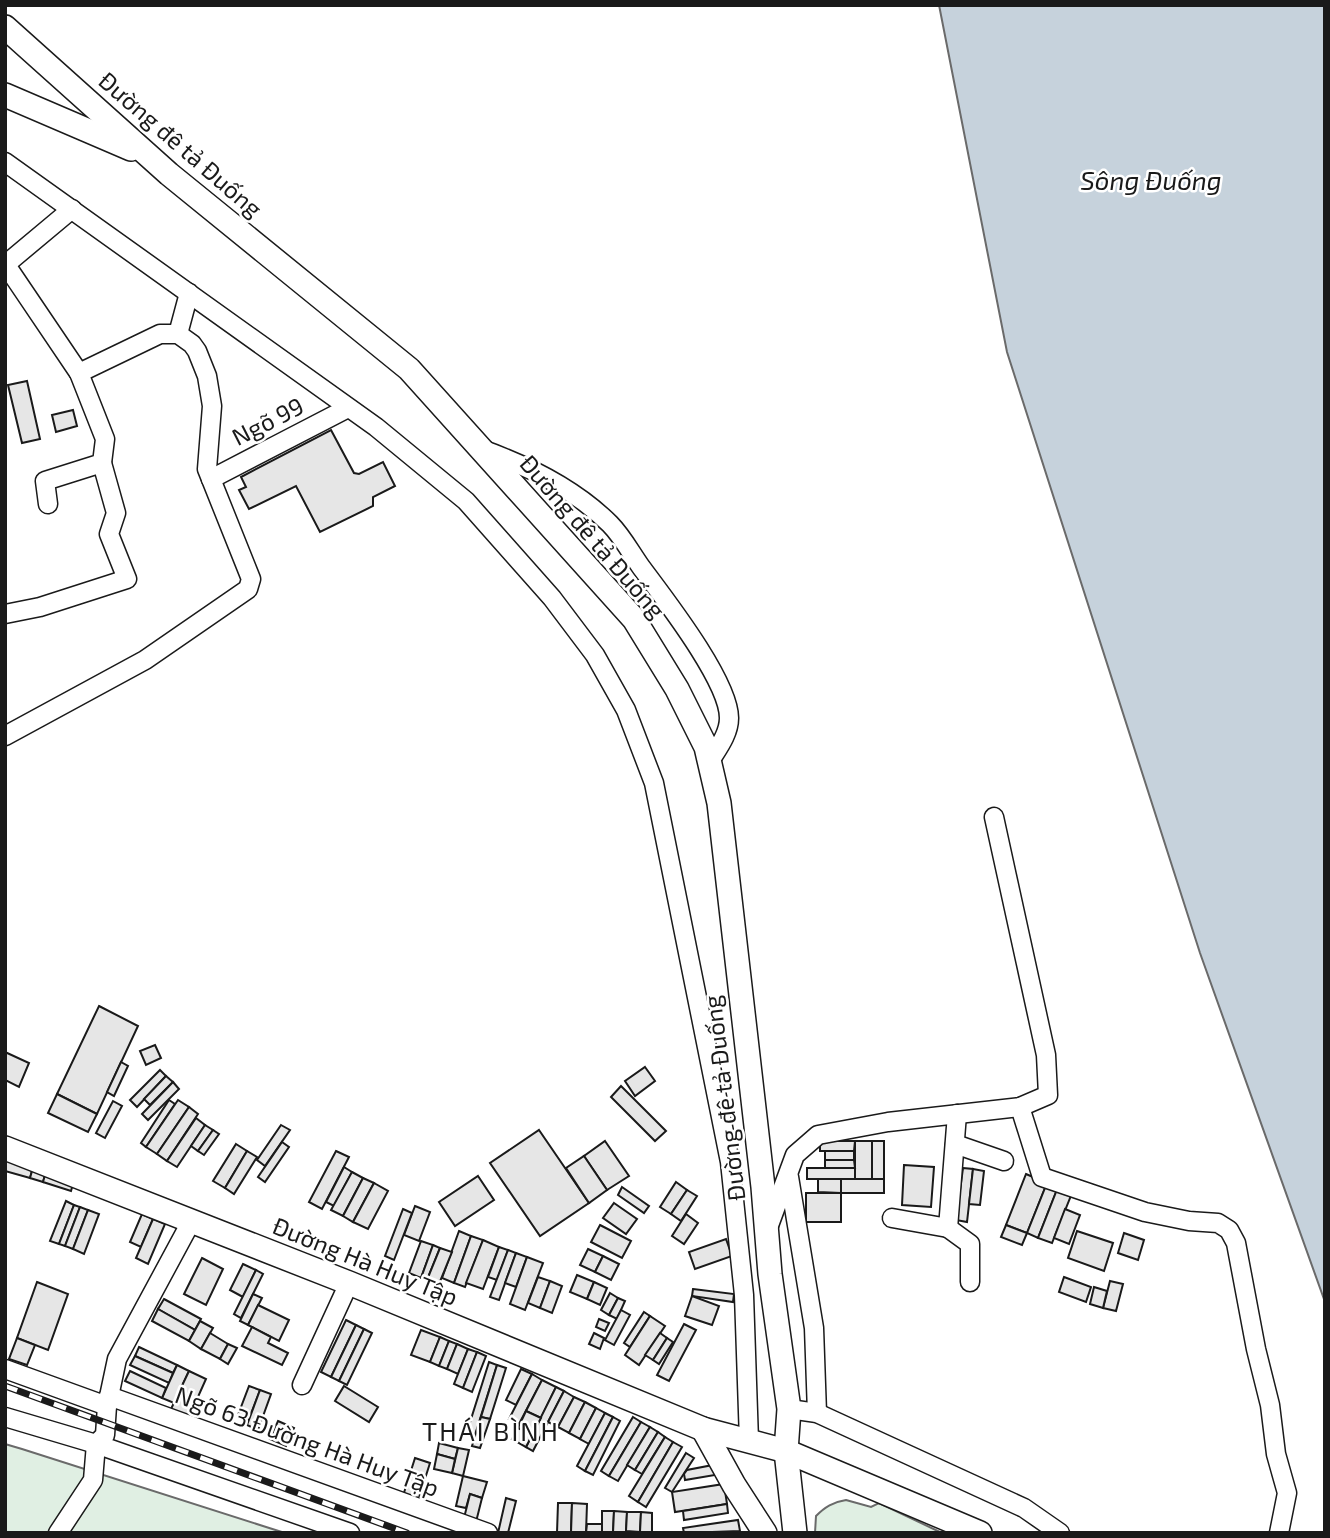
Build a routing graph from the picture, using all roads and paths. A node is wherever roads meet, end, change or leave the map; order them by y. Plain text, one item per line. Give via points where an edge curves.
1 (5, 27) edge
2 (5, 95) edge
3 (150, 157) junction
4 (5, 162) edge
5 (72, 209) junction
6 (6, 265) edge
7 (189, 293) junction
8 (178, 334) junction
9 (79, 373) junction
10 (348, 408) junction
11 (480, 449) junction
12 (102, 463) junction
13 (211, 479) junction
14 (48, 504) dead end
15 (5, 614) edge
16 (5, 736) edge
17 (710, 761) junction
18 (994, 817) dead end
19 (1020, 1108) junction
20 (957, 1114) junction
21 (955, 1144) junction
22 (5, 1148) edge
23 (1004, 1161) dead end
24 (788, 1173) junction
25 (892, 1218) dead end
26 (192, 1220) junction
27 (948, 1228) junction
28 (766, 1231) junction
29 (970, 1282) dead end
30 (349, 1283) junction
31 (5, 1369) edge
32 (302, 1385) dead end
33 (108, 1401) junction
34 (789, 1409) junction
35 (817, 1413) junction
36 (5, 1418) edge
37 (704, 1429) junction
38 (749, 1441) junction
39 (96, 1444) junction
40 (786, 1451) junction
41 (58, 1533) edge
42 (350, 1533) edge
43 (488, 1533) edge
44 (765, 1533) edge
45 (795, 1533) edge
46 (980, 1533) edge
47 (1060, 1533) edge
48 (1279, 1533) edge

1 - 3 main road, Đường đê tả Đuống
2 - 3 main road
3 - 11 main road, Đường đê tả Đuống via 410,369
4 - 5 street
5 - 6 street
5 - 7 street
6 - 9 street
7 - 8 street
7 - 10 street
8 - 9 street via 152,336
8 - 13 street via 197,351 207,376 212,406 207,469
9 - 12 street via 105,439
10 - 13 street, Ngõ 99
10 - 38 street via 466,501 552,598 611,681 641,746 654,783 730,1162 744,1295
11 - 17 main road, Đường đê tả Đuống via 634,619 677,689
11 - 17 street via 547,478 610,524 704,657 728,708 727,731
12 - 14 street via 45,481
12 - 15 street via 116,513 109,534 127,579
13 - 16 street via 251,579 248,589 145,660
17 - 28 main road, Đường đê tả Đuống via 719,803
18 - 19 street via 1046,1055 1048,1094
19 - 20 street
19 - 48 street via 1042,1177 1145,1212 1218,1223 1229,1230 1236,1243 1287,1493
20 - 21 street
20 - 24 street via 818,1135 795,1155
21 - 23 street
21 - 27 street
22 - 26 main road, Đường Hà Huy Tập
24 - 28 street
24 - 35 street via 814,1328
25 - 27 street
26 - 30 main road, Đường Hà Huy Tập
26 - 33 street via 117,1359
27 - 29 street via 970,1244
28 - 34 main road, Đường đê tả Đuống
30 - 32 street
30 - 37 main road, Đường Hà Huy Tập
31 - 33 street, Ngõ 63 Đường Hà Huy Tập
33 - 39 street via 105,1435
33 - 43 street, Ngõ 63 Đường Hà Huy Tập
34 - 35 street
34 - 40 main road, Đường đê tả Đuống
35 - 47 street via 1024,1508
36 - 39 street
37 - 38 main road, Đường Hà Huy Tập
37 - 44 main road
38 - 40 main road, Đường Hà Huy Tập
39 - 41 street via 93,1480
39 - 42 street
40 - 45 main road, Đường đê tả Đuống
40 - 46 main road, Đường Hà Huy Tập

